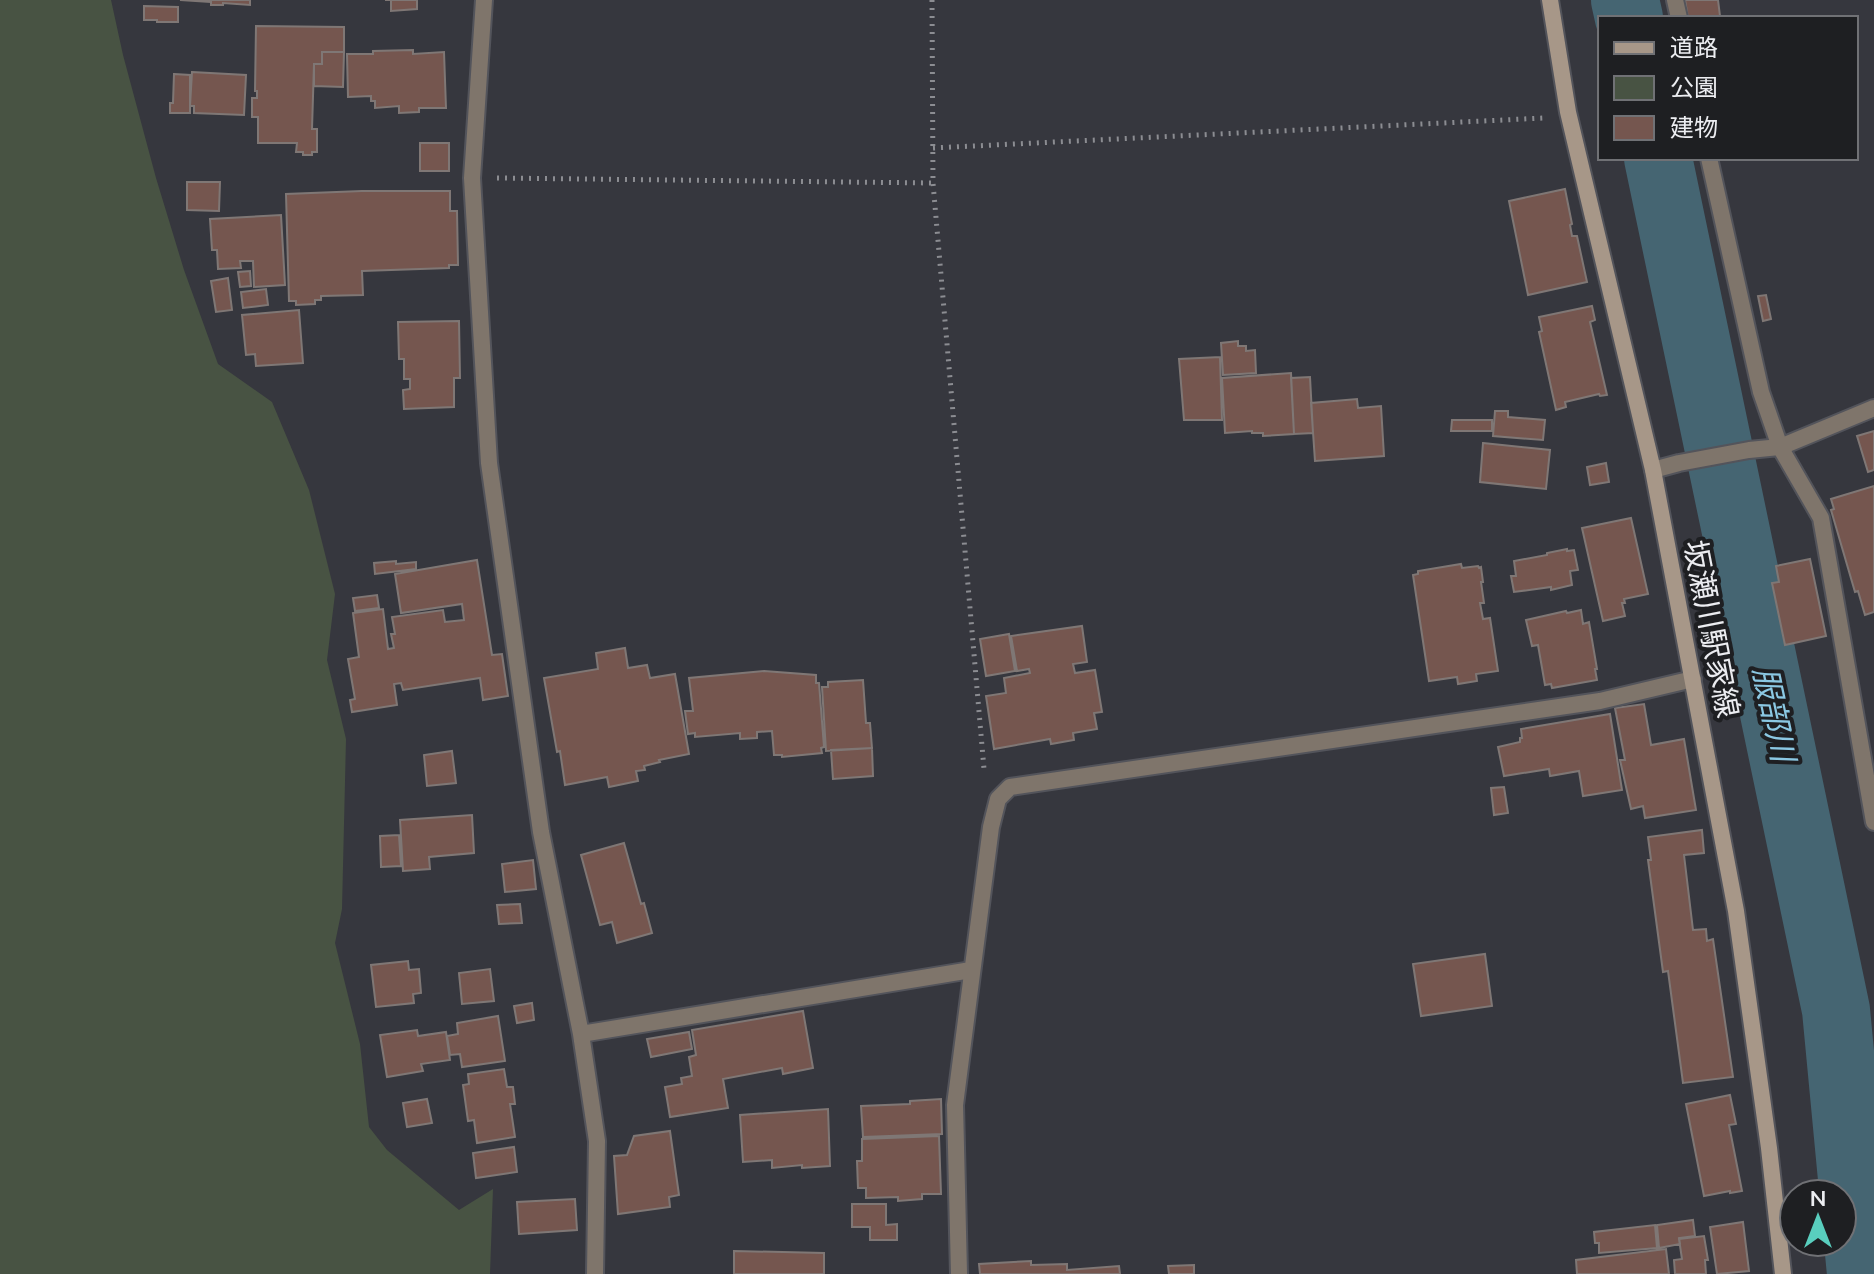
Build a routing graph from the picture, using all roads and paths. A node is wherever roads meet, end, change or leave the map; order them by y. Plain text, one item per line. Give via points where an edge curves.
1 (484, 0) edge
2 (932, 0) edge
3 (1550, 0) edge
4 (1568, 112) junction
5 (933, 148) junction
6 (1709, 160) edge
7 (472, 178) junction
8 (933, 183) junction
9 (1874, 408) edge
10 (1780, 447) junction
11 (1653, 470) junction
12 (1693, 679) junction
13 (998, 799) junction
14 (1874, 822) edge
15 (971, 970) junction
16 (581, 1034) junction
17 (595, 1274) edge
18 (959, 1274) edge
19 (1783, 1274) edge

1 - 7 street
2 - 5 path
3 - 4 main road, 坂瀬川駅家線
4 - 5 path via 1542,119
4 - 11 main road, 坂瀬川駅家線
5 - 8 path
6 - 10 street via 1761,392
7 - 8 path
7 - 16 street via 489,463 541,832
8 - 13 path via 984,769
9 - 10 street
10 - 11 street
10 - 14 street via 1821,518
11 - 12 main road, 坂瀬川駅家線
12 - 13 street via 1600,701 1010,787
12 - 19 main road, 坂瀬川駅家線 via 1736,911
13 - 15 street
15 - 16 street
15 - 18 street via 955,1105
16 - 17 street via 597,1141

